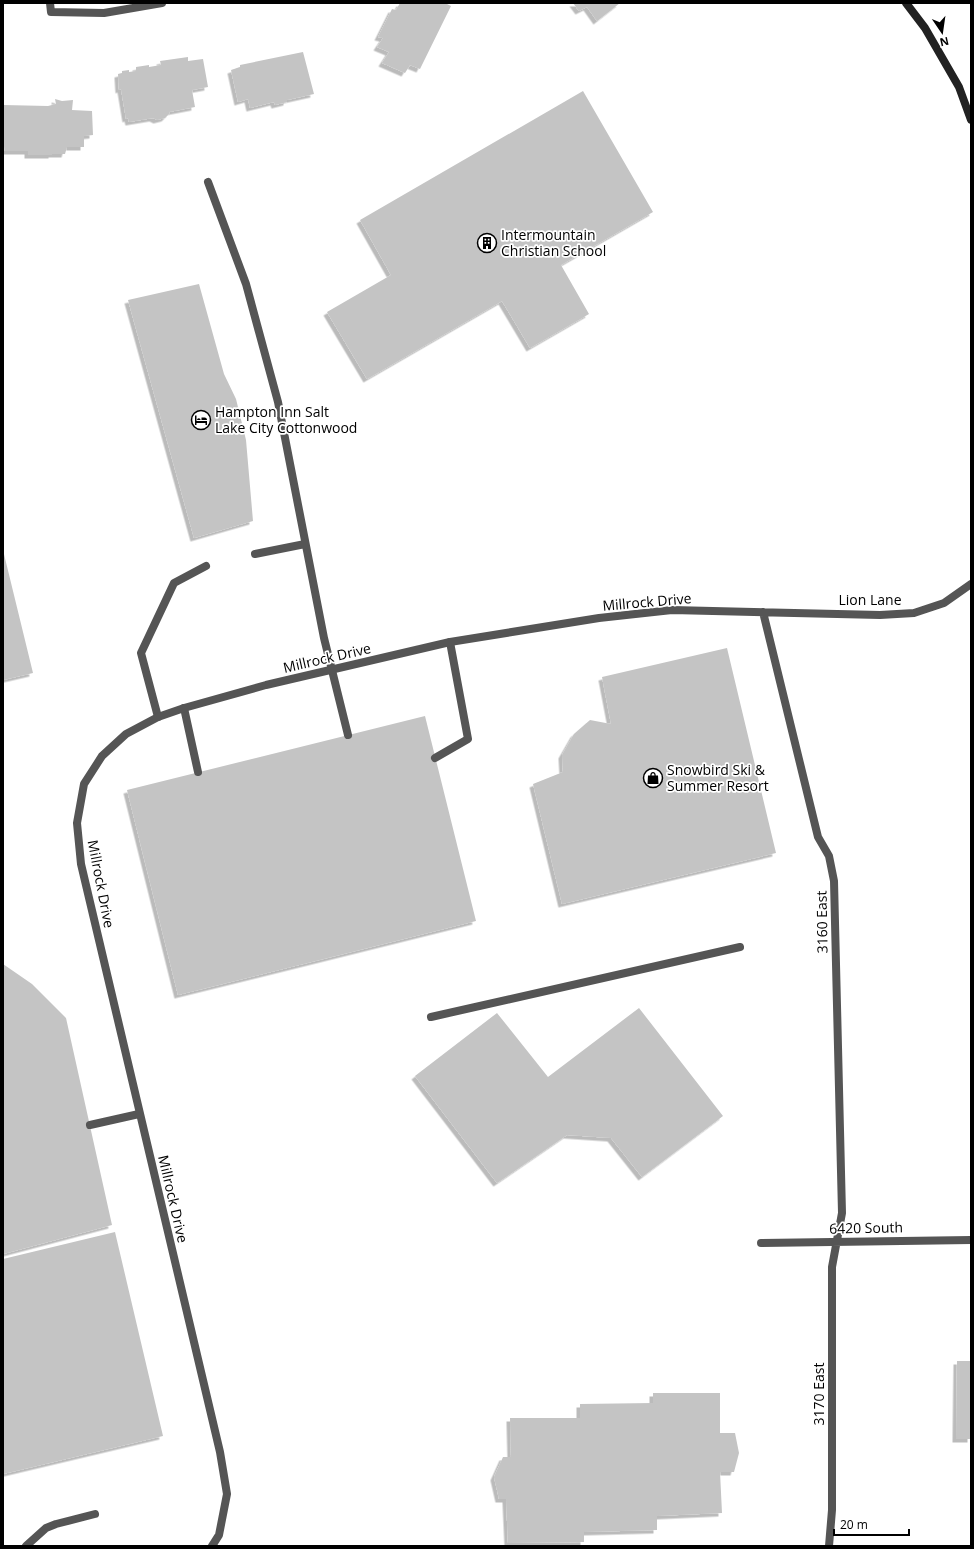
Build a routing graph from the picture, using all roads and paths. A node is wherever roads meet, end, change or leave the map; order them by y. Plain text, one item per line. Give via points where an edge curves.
1 (50, 3) edge
2 (162, 3) edge
3 (906, 3) edge
4 (971, 120) edge
5 (208, 182) dead end
6 (306, 544) junction
7 (255, 554) dead end
8 (206, 566) dead end
9 (971, 584) edge
10 (762, 612) junction
11 (450, 642) junction
12 (331, 670) junction
13 (184, 708) junction
14 (158, 717) junction
15 (348, 735) dead end
16 (435, 758) dead end
17 (198, 772) dead end
18 (740, 946) dead end
19 (431, 1017) dead end
20 (139, 1114) junction
21 (90, 1125) dead end
22 (971, 1240) edge
23 (837, 1242) junction
24 (761, 1243) dead end
25 (96, 1514) dead end
26 (26, 1546) edge
27 (212, 1546) edge
28 (829, 1546) edge

1 - 2 street via 51,12 104,13
3 - 4 street via 925,28 959,87
5 - 6 street via 246,284 278,402
6 - 7 street
6 - 12 street
8 - 14 street via 174,583 141,653
9 - 10 street, Lion Lane via 944,603 914,613 880,615
10 - 11 street, Millrock Drive via 672,610
10 - 23 street, 3160 East via 818,837 829,856 834,881 842,1214
11 - 12 street, Millrock Drive
11 - 16 street via 468,739
12 - 13 street, Millrock Drive
12 - 15 street
13 - 14 street, Millrock Drive
13 - 17 street
14 - 20 street, Millrock Drive via 126,734 102,756 84,784 77,823 81,864
18 - 19 street
20 - 21 street
20 - 27 street, Millrock Drive via 220,1452 227,1494 219,1535
22 - 23 street, 6420 South
23 - 24 street, 6420 South
23 - 28 street, 3170 East via 832,1267 832,1503
25 - 26 street via 46,1528

